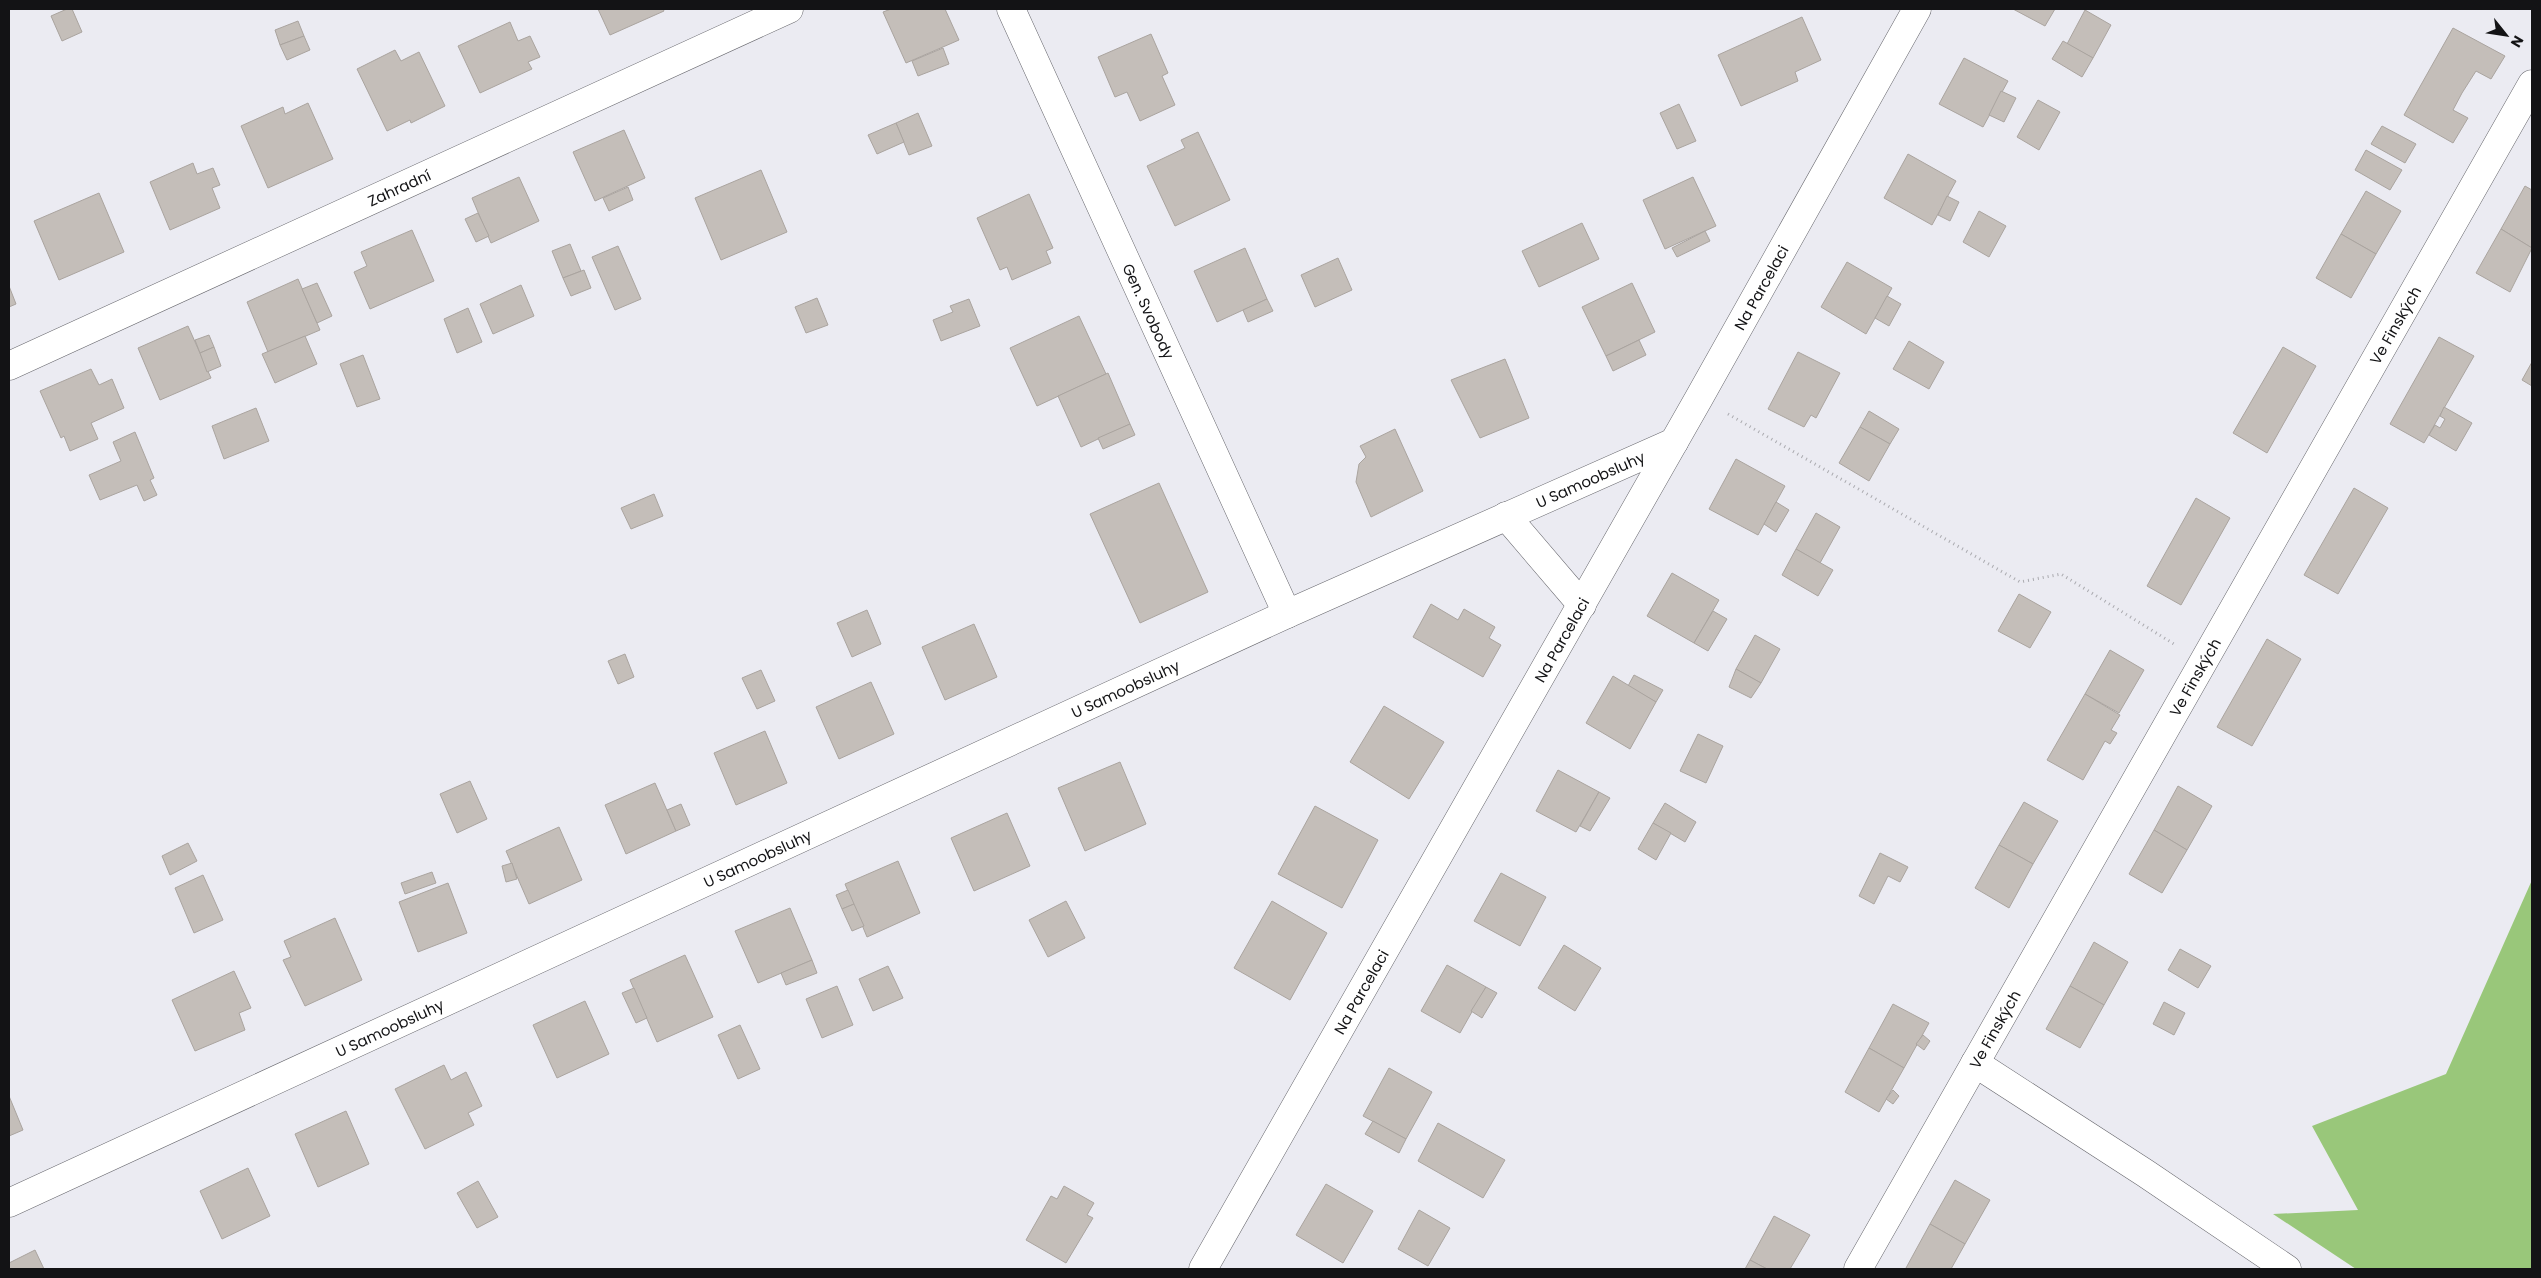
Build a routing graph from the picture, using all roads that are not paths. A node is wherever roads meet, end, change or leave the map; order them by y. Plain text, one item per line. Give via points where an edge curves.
1 (789, 9) edge
2 (1010, 9) edge
3 (1917, 9) edge
4 (2532, 84) edge
5 (9, 366) edge
6 (1674, 442) junction
7 (1506, 516) junction
8 (1582, 605) junction
9 (1287, 614) junction
10 (1975, 1063) junction
11 (9, 1203) edge
12 (1203, 1269) edge
13 (1858, 1269) edge
14 (2287, 1269) edge

1 - 5 street, Zahradní
2 - 9 street, Gen. Svobody
3 - 6 street, Na Parcelaci
4 - 10 street, Ve Finských
6 - 7 street, U Samoobsluhy
6 - 8 street, Na Parcelaci
7 - 8 street
7 - 9 street, U Samoobsluhy
8 - 12 street, Na Parcelaci
9 - 11 street, U Samoobsluhy
10 - 13 street, Ve Finských
10 - 14 street

